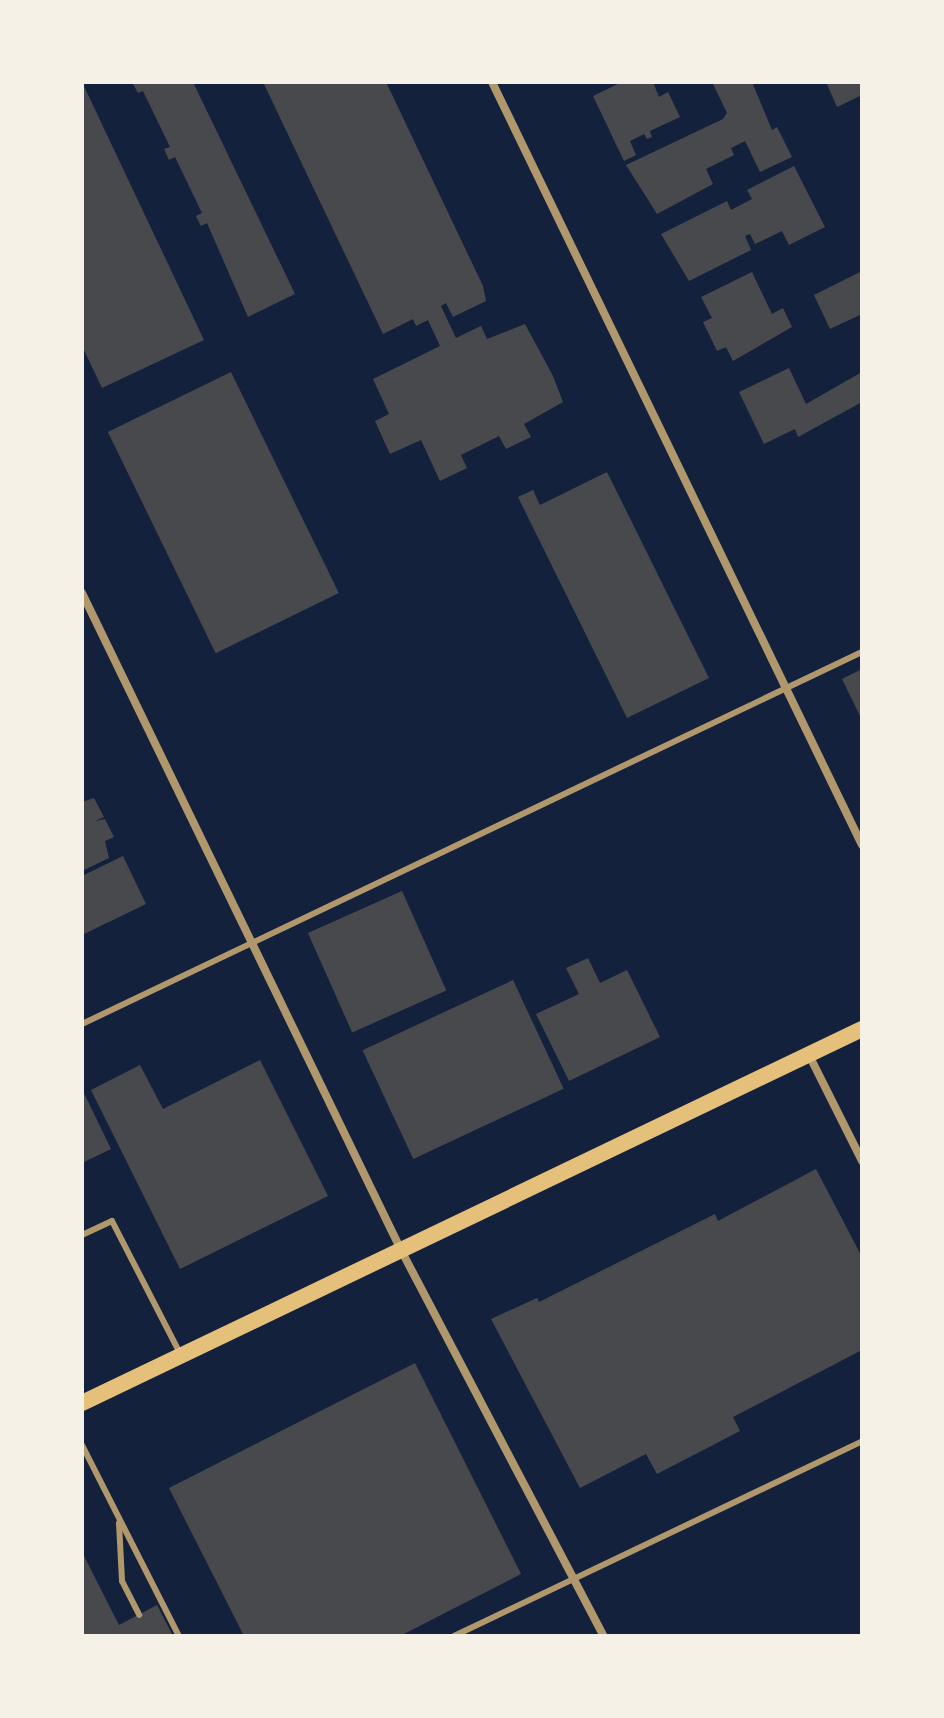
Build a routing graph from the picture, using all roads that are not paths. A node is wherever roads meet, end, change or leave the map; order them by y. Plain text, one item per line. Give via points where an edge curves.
1 (492, 82) edge
2 (82, 593) edge
3 (862, 652) edge
4 (786, 690) junction
5 (862, 845) edge
6 (252, 944) junction
7 (82, 1024) edge
8 (862, 1029) edge
9 (809, 1055) junction
10 (862, 1161) edge
11 (82, 1235) edge
12 (401, 1250) junction
13 (181, 1356) junction
14 (82, 1403) edge
15 (862, 1441) edge
16 (82, 1445) edge
17 (119, 1520) junction
18 (573, 1579) junction
19 (139, 1615) dead end
20 (179, 1636) edge
21 (454, 1636) edge
22 (604, 1636) edge

1 - 4 street
2 - 6 street
3 - 4 lane
4 - 5 street
4 - 6 lane
6 - 7 lane
6 - 12 street
8 - 9 main road
9 - 10 street
9 - 12 main road
11 - 13 lane via 112,1221
12 - 13 main road
12 - 18 street
13 - 14 main road
15 - 18 lane
16 - 17 lane
17 - 19 lane via 122,1581
17 - 20 lane
18 - 21 lane
18 - 22 street

